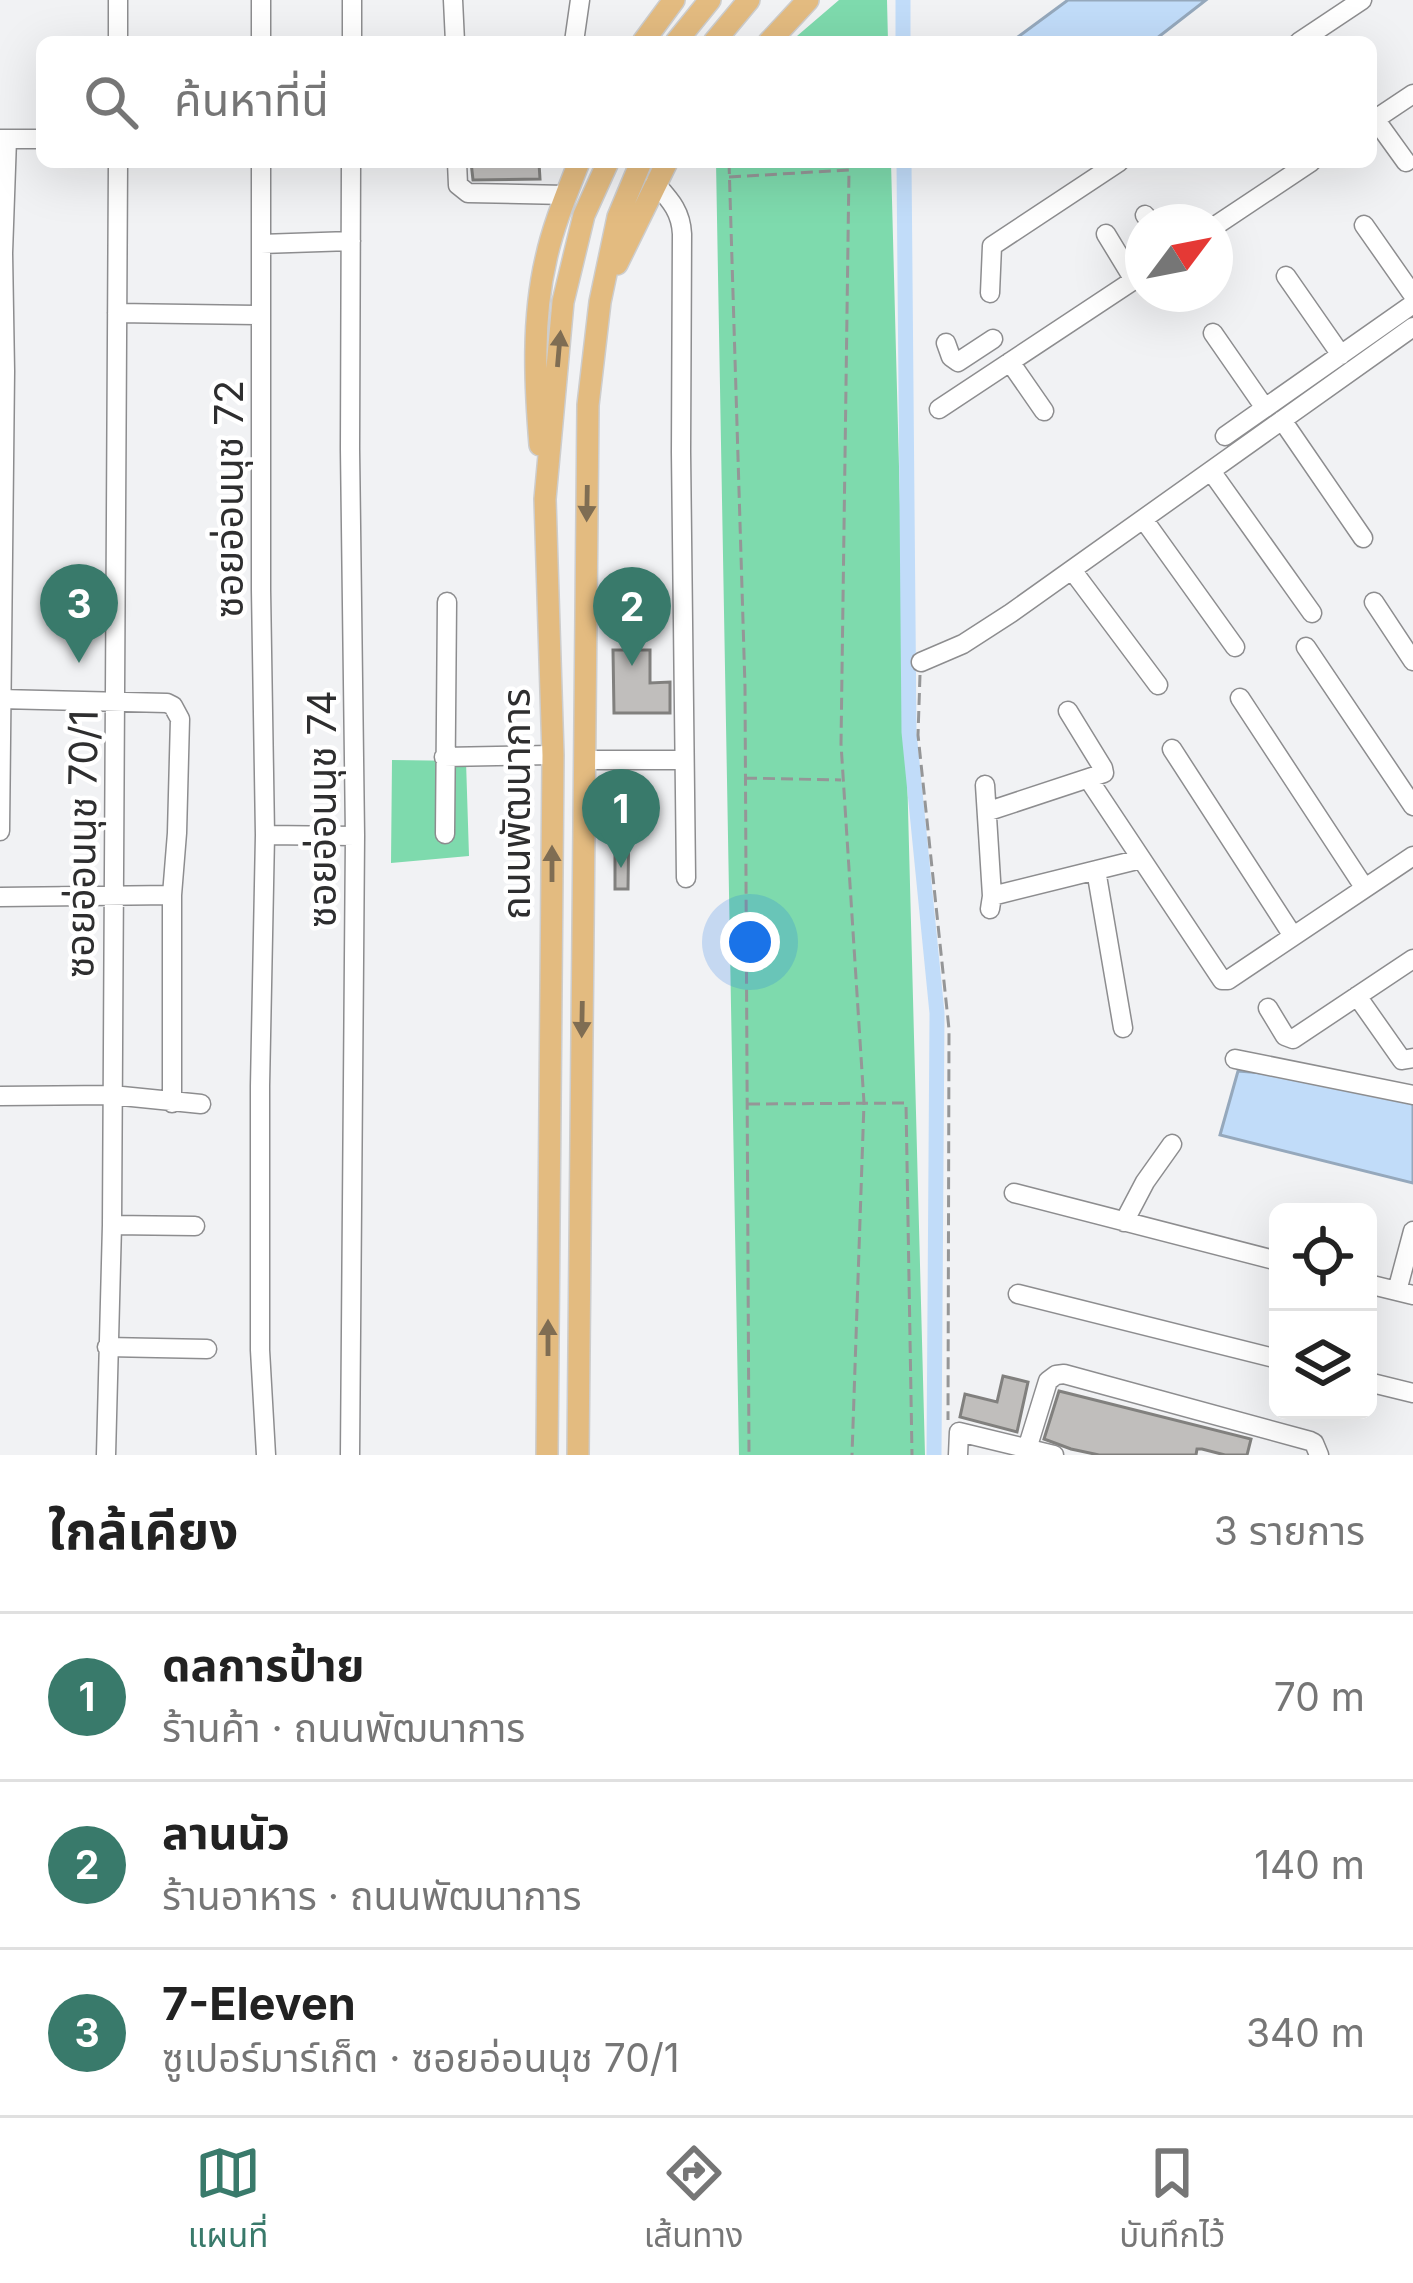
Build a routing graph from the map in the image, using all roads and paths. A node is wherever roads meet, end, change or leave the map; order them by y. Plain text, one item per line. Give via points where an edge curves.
1 (118, 0) edge
2 (261, 0) edge
3 (352, 0) edge
4 (454, 0) edge
5 (580, 0) edge
6 (674, 0) edge
7 (710, 0) edge
8 (749, 0) edge
9 (808, 0) edge
10 (1362, 0) edge
11 (118, 36) edge
12 (261, 36) edge
13 (352, 36) edge
14 (454, 36) edge
15 (575, 36) edge
16 (647, 36) edge
17 (681, 36) edge
18 (719, 36) edge
19 (775, 36) edge
20 (1308, 36) edge
21 (1413, 94) edge
22 (1377, 117) edge
23 (1377, 125) edge
24 (3, 139) edge
25 (36, 139) edge
26 (1406, 162) dead end
27 (118, 168) edge
28 (261, 168) edge
29 (351, 168) edge
30 (457, 168) edge
31 (577, 168) edge
32 (605, 168) edge
33 (638, 168) edge
34 (664, 168) edge
35 (729, 168) edge
36 (1110, 168) edge
37 (1302, 168) edge
38 (729, 177) junction
39 (655, 183) junction
40 (566, 195) junction
41 (1233, 214) edge
42 (1364, 225) dead end
43 (1106, 234) dead end
44 (351, 241) junction
45 (261, 244) junction
46 (1, 253) edge
47 (1125, 260) edge
48 (1286, 276) dead end
49 (1125, 286) edge
50 (990, 293) dead end
51 (1413, 300) edge
52 (600, 302) junction
53 (117, 313) junction
54 (261, 315) junction
55 (1413, 327) edge
56 (1213, 333) dead end
57 (946, 343) dead end
58 (1341, 355) junction
59 (1008, 364) junction
60 (2, 371) edge
61 (1265, 408) junction
62 (939, 409) dead end
63 (1044, 411) dead end
64 (1282, 420) junction
65 (1225, 436) dead end
66 (1211, 471) junction
67 (545, 499) junction
68 (1144, 520) junction
69 (1363, 538) dead end
70 (1072, 570) junction
71 (447, 602) dead end
72 (1374, 602) dead end
73 (1312, 613) dead end
74 (1235, 647) dead end
75 (1306, 647) dead end
76 (1413, 661) edge
77 (921, 662) joint
78 (1158, 685) dead end
79 (1240, 698) dead end
80 (1, 700) edge
81 (116, 701) junction
82 (1068, 711) dead end
83 (1172, 749) dead end
84 (553, 755) junction
85 (444, 757) junction
86 (585, 760) junction
87 (683, 760) junction
88 (745, 778) junction
89 (843, 780) junction
90 (1089, 781) junction
91 (986, 785) dead end
92 (1413, 806) edge
93 (988, 811) junction
94 (0, 832) edge
95 (445, 834) dead end
96 (265, 835) junction
97 (355, 836) junction
98 (1413, 856) edge
99 (1141, 860) junction
100 (1096, 870) junction
101 (686, 878) dead end
102 (1364, 887) junction
103 (172, 895) junction
104 (0, 897) edge
105 (112, 898) junction
106 (1293, 936) junction
107 (1413, 959) edge
108 (1357, 996) junction
109 (1268, 1009) dead end
110 (1124, 1028) dead end
111 (1413, 1058) edge
112 (1235, 1059) dead end
113 (112, 1094) junction
114 (1413, 1095) edge
115 (0, 1096) edge
116 (172, 1103) junction
117 (864, 1103) junction
118 (201, 1104) dead end
119 (747, 1104) junction
120 (1172, 1144) dead end
121 (1014, 1193) dead end
122 (1124, 1222) junction
123 (112, 1225) junction
124 (195, 1226) dead end
125 (1413, 1231) edge
126 (1269, 1259) edge
127 (1405, 1293) edge
128 (1018, 1294) dead end
129 (107, 1347) junction
130 (207, 1349) dead end
131 (1269, 1357) edge
132 (1377, 1384) edge
133 (1413, 1393) edge
134 (948, 1432) dead end
135 (1027, 1449) junction
136 (106, 1455) edge
137 (266, 1455) edge
138 (350, 1455) edge
139 (548, 1455) edge
140 (578, 1455) edge
141 (749, 1455) edge
142 (852, 1455) edge
143 (912, 1455) edge
144 (958, 1455) edge
145 (1054, 1455) edge
146 (1319, 1455) edge

1 - 11 street
2 - 12 street
3 - 13 street
4 - 14 street
5 - 15 street
6 - 16 main road
7 - 17 main road
8 - 18 main road
9 - 19 main road
10 - 20 street
21 - 22 street
23 - 26 street
24 - 25 street
24 - 46 street
27 - 53 street, ซอยอ่อนนุช 70/1
28 - 45 street, ซอยอ่อนนุช 72
29 - 44 street, ซอยอ่อนนุช 74
30 - 40 street via 458,185 468,193
31 - 40 main road
67 -> 32 main road, ถนนพัฒนาการ via 563,302 584,215
33 - 52 main road, ถนนพัฒนาการ via 618,217
34 - 39 main road
35 - 38 path
36 - 50 street via 992,246
37 - 41 street
38 - 88 path
38 - 89 path via 849,170
39 - 52 main road
39 - 87 street via 681,218 682,234
40 - 67 main road via 539,314
42 - 51 street
43 - 47 street
44 - 45 street
44 - 97 street, ซอยอ่อนนุช 74
45 - 54 street, ซอยอ่อนนุช 72
46 - 60 street
48 - 58 street
49 - 59 street
51 - 58 street
52 -> 86 main road, ถนนพัฒนาการ via 588,404
53 - 54 street
53 - 81 street, ซอยอ่อนนุช 70/1
54 - 96 street, ซอยอ่อนนุช 72
55 - 64 street
56 - 61 street
57 - 59 street via 958,362 989,330
58 - 61 street
59 - 62 street
59 - 63 street
60 - 80 street
61 - 65 street
64 - 66 street
64 - 69 street
66 - 68 street
66 - 73 street
67 - 84 main road, ถนนพัฒนาการ
68 - 70 street
68 - 74 street
70 - 77 street via 963,644
70 - 78 street
71 - 85 street
72 - 76 street
75 - 92 street
77 - 134 path via 917,735 949,1029
79 - 102 street
80 - 81 street
80 - 94 street
81 - 103 street via 167,703 178,712
81 - 105 street, ซอยอ่อนนุช 70/1
82 - 90 street via 1104,771
83 - 106 street
84 - 85 street
139 -> 84 main road, ถนนพัฒนาการ
85 - 95 street
86 - 87 street
86 -> 140 main road, ถนนพัฒนาการ
87 - 101 street
88 - 89 path
88 - 119 path
89 - 117 path
90 - 93 street
90 - 99 street
91 - 93 street
93 - 100 street via 991,902
96 - 97 street
96 - 137 street, ซอยอ่อนนุช 72
97 - 138 street, ซอยอ่อนนุช 74
98 - 102 street
99 - 100 street
99 - 106 street via 1219,979
100 - 110 street
102 - 106 street
103 - 105 street
103 - 116 street
104 - 105 street
105 - 113 street, ซอยอ่อนนุช 70/1
107 - 108 street
108 - 109 street via 1294,1039
108 - 111 street via 1402,1060
112 - 114 street
113 - 115 street
113 - 116 street
113 - 123 street, ซอยอ่อนนุช 70/1
116 - 118 street
117 - 119 path
117 - 142 path
117 - 143 path via 906,1102
119 - 141 path
120 - 122 street
121 - 122 street
122 - 126 street
123 - 124 street
123 - 129 street, ซอยอ่อนนุช 70/1
125 - 127 street
128 - 131 street
129 - 130 street
129 - 136 street, ซอยอ่อนนุช 70/1
132 - 133 street
135 - 144 street via 958,1432
135 - 145 street
135 - 146 street via 1048,1381 1064,1374 1310,1441

